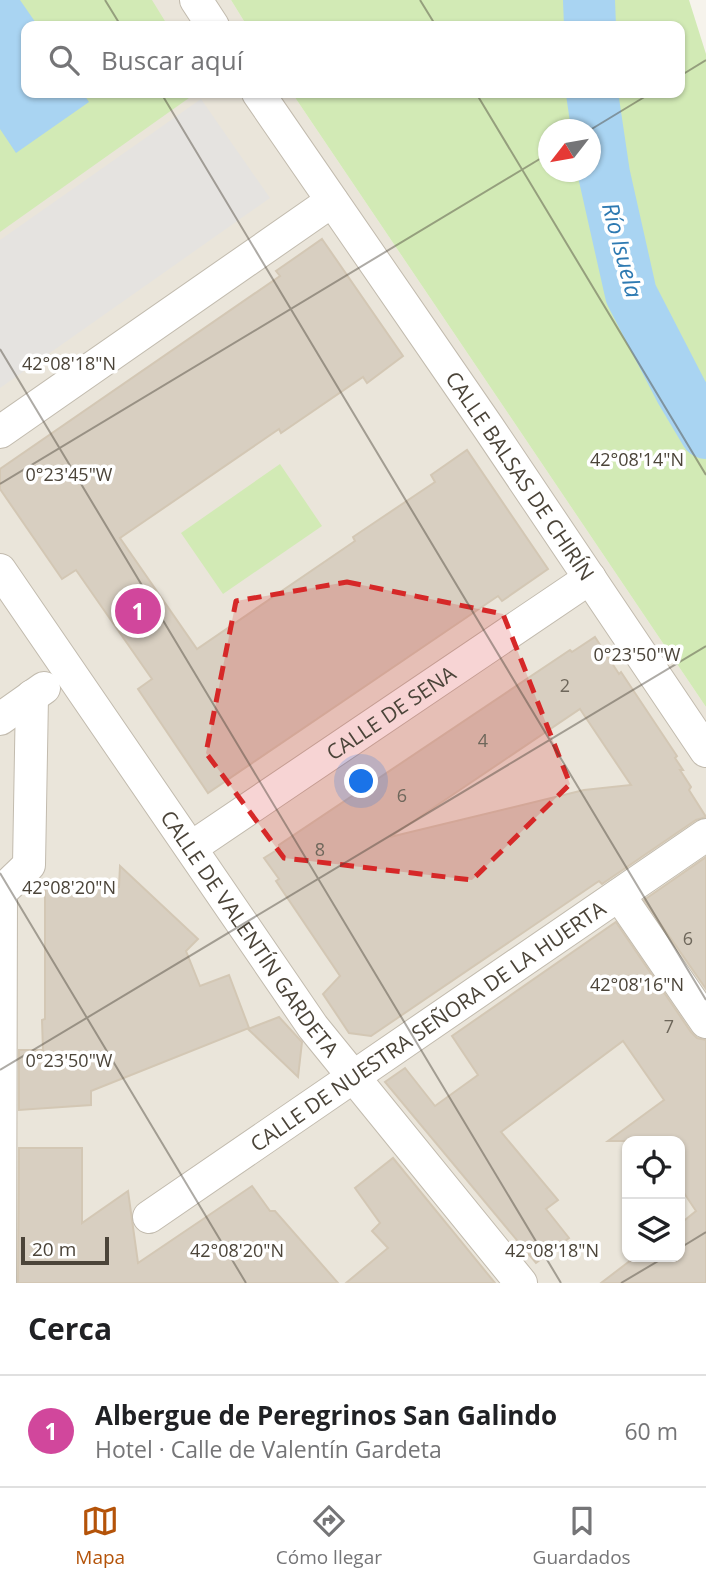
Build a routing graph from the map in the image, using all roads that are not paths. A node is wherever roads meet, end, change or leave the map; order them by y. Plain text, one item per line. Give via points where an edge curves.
1 (196, 0) edge
2 (210, 21) edge
3 (261, 98) edge
4 (332, 201) junction
5 (0, 432) edge
6 (0, 570) edge
7 (590, 578) junction
8 (68, 670) junction
9 (32, 696) junction
10 (0, 719) edge
11 (706, 751) edge
12 (706, 835) edge
13 (192, 847) junction
14 (619, 894) junction
15 (706, 1022) edge
16 (353, 1077) junction
17 (149, 1217) dead end
18 (0, 1283) edge
19 (521, 1283) edge

1 - 2 street
3 - 4 street, CALLE BALSAS DE CHIRÍN
4 - 5 street
4 - 7 street, CALLE BALSAS DE CHIRÍN
6 - 8 street, CALLE DE VALENTÍN GARDETA
7 - 11 street, CALLE BALSAS DE CHIRÍN
7 - 13 street, CALLE DE SENA
8 - 9 street
8 - 13 street, CALLE DE VALENTÍN GARDETA
9 - 10 street
9 - 18 street via 29,866 1,892
12 - 14 street, CALLE DE NUESTRA SEÑORA DE LA HUERTA
13 - 16 street, CALLE DE VALENTÍN GARDETA via 313,1027
14 - 15 street
14 - 16 street, CALLE DE NUESTRA SEÑORA DE LA HUERTA
16 - 17 street, CALLE DE NUESTRA SEÑORA DE LA HUERTA
16 - 19 street, CALLE DE VALENTÍN GARDETA

